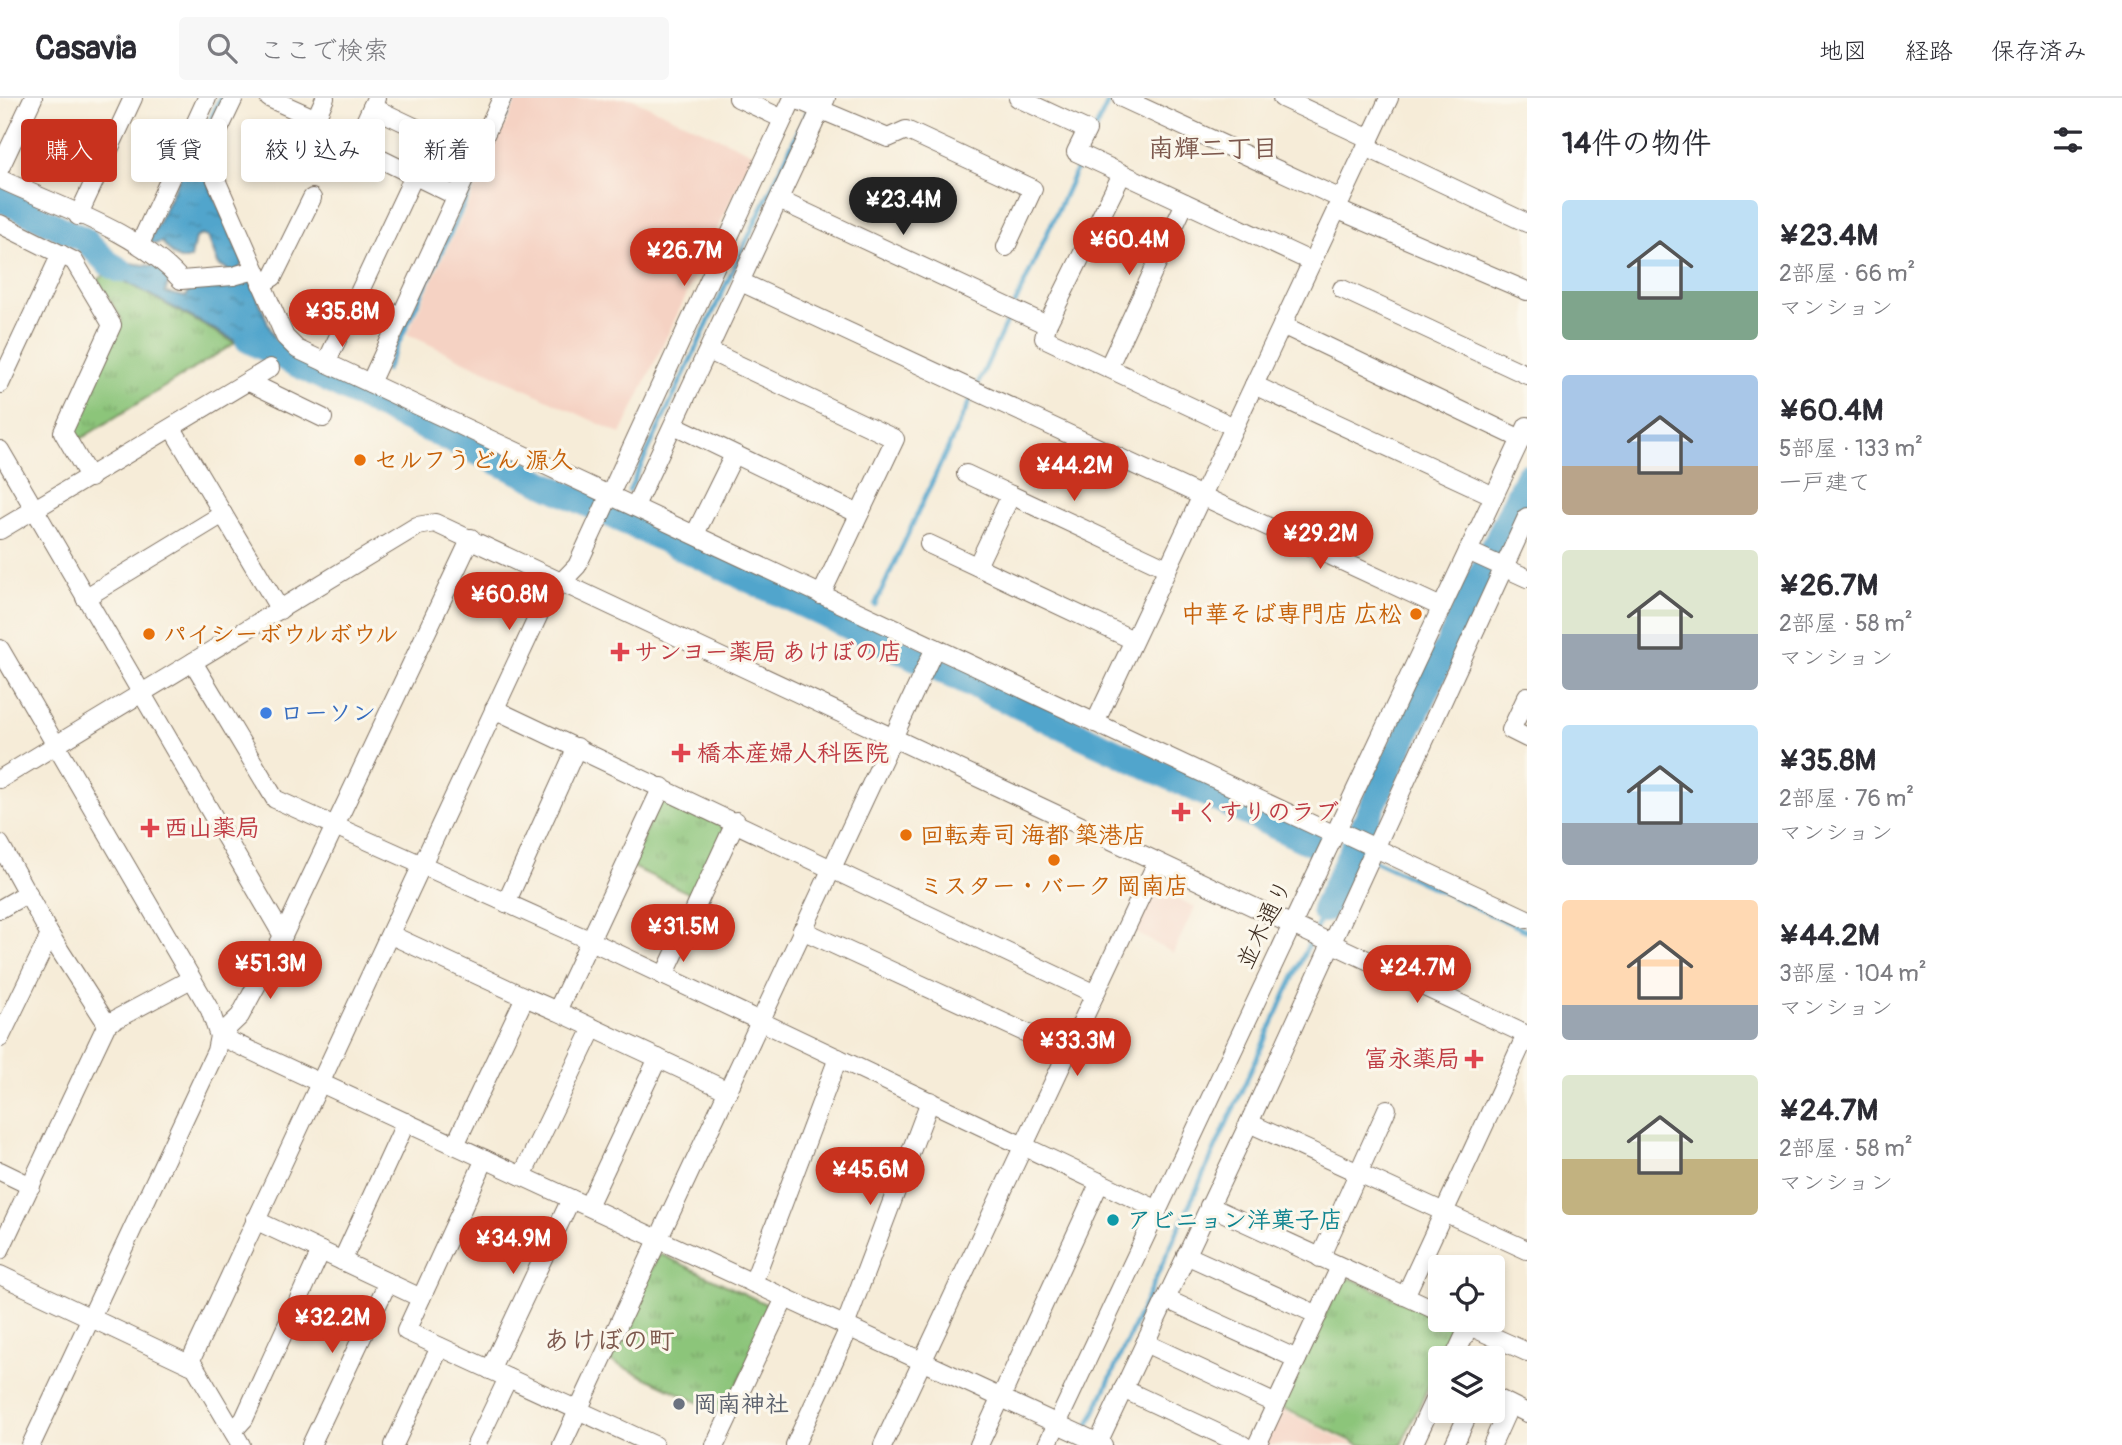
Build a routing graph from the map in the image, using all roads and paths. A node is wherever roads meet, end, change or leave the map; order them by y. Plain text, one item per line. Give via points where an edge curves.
1 (33, 98) edge
2 (133, 98) edge
3 (207, 98) edge
4 (234, 98) edge
5 (269, 98) edge
6 (326, 98) edge
7 (502, 98) edge
8 (738, 98) edge
9 (1018, 98) edge
10 (1122, 98) edge
11 (1282, 98) edge
12 (1389, 98) edge
13 (374, 102) edge
14 (809, 103) edge
15 (204, 119) edge
16 (217, 119) edge
17 (316, 119) joint
18 (406, 119) edge
19 (492, 119) edge
20 (783, 119) junction
21 (1371, 147) junction
22 (0, 168) edge
23 (399, 168) edge
24 (1122, 174) junction
25 (0, 179) edge
26 (176, 182) edge
27 (215, 182) edge
28 (411, 182) edge
29 (427, 182) edge
30 (462, 182) edge
31 (456, 195) junction
32 (312, 198) dead end
33 (779, 200) junction
34 (1185, 203) junction
35 (1342, 208) junction
36 (78, 216) junction
37 (1527, 223) edge
38 (0, 224) edge
39 (139, 244) junction
40 (1006, 247) dead end
41 (61, 254) junction
42 (1312, 262) junction
43 (247, 276) junction
44 (741, 282) junction
45 (1342, 289) dead end
46 (1527, 291) edge
47 (1047, 325) junction
48 (1287, 328) junction
49 (709, 351) junction
50 (326, 363) junction
51 (270, 368) dead end
52 (1108, 368) junction
53 (1527, 375) edge
54 (249, 382) junction
55 (369, 383) junction
56 (0, 384) edge
57 (1260, 387) junction
58 (323, 418) dead end
59 (674, 425) junction
60 (1234, 427) junction
61 (172, 428) junction
62 (1524, 432) edge
63 (0, 450) edge
64 (734, 454) junction
65 (965, 474) dead end
66 (90, 478) junction
67 (1011, 495) junction
68 (1494, 496) junction
69 (1208, 498) junction
70 (606, 505) junction
71 (635, 506) junction
72 (35, 509) junction
73 (223, 514) junction
74 (859, 514) junction
75 (1527, 517) edge
76 (0, 530) edge
77 (695, 534) junction
78 (471, 538) junction
79 (929, 544) dead end
80 (1473, 553) junction
81 (1501, 565) junction
82 (977, 566) junction
83 (1167, 568) junction
84 (1527, 578) edge
85 (561, 581) junction
86 (821, 595) junction
87 (85, 598) junction
88 (1441, 607) junction
89 (279, 610) junction
90 (1133, 640) junction
91 (0, 649) edge
92 (930, 658) junction
93 (193, 662) junction
94 (140, 694) junction
95 (1527, 696) edge
96 (494, 709) junction
97 (1095, 723) junction
98 (894, 737) junction
99 (1527, 738) edge
100 (54, 746) junction
101 (577, 747) junction
102 (0, 779) edge
103 (662, 787) junction
104 (736, 821) junction
105 (337, 824) junction
106 (1340, 833) junction
107 (0, 844) edge
108 (1369, 852) junction
109 (1157, 862) junction
110 (422, 864) junction
111 (832, 866) junction
112 (28, 893) junction
113 (506, 903) junction
114 (0, 909) edge
115 (1527, 919) edge
116 (1297, 928) junction
117 (802, 930) junction
118 (50, 935) junction
119 (391, 935) junction
120 (283, 936) junction
121 (589, 940) junction
122 (1327, 942) junction
123 (664, 976) junction
124 (191, 979) junction
125 (1096, 994) junction
126 (525, 997) junction
127 (557, 1011) junction
128 (760, 1022) junction
129 (107, 1024) junction
130 (593, 1028) junction
131 (1527, 1035) edge
132 (219, 1036) junction
133 (0, 1038) edge
134 (1068, 1052) junction
135 (658, 1058) junction
136 (838, 1058) junction
137 (319, 1082) junction
138 (728, 1091) junction
139 (930, 1101) junction
140 (1387, 1109) dead end
141 (406, 1122) junction
142 (1249, 1123) junction
143 (455, 1145) junction
144 (1024, 1146) junction
145 (485, 1159) junction
146 (0, 1171) edge
147 (1359, 1173) junction
148 (522, 1176) junction
149 (1100, 1182) junction
150 (31, 1186) junction
151 (571, 1199) junction
152 (588, 1206) junction
153 (1209, 1206) junction
154 (1158, 1210) junction
155 (1444, 1212) junction
156 (255, 1220) junction
157 (658, 1239) junction
158 (0, 1250) edge
159 (1527, 1250) edge
160 (321, 1251) junction
161 (1186, 1255) junction
162 (1320, 1258) junction
163 (342, 1261) junction
164 (1340, 1267) junction
165 (0, 1275) edge
166 (388, 1282) junction
167 (753, 1283) junction
168 (1405, 1296) junction
169 (421, 1298) junction
170 (785, 1298) junction
171 (1166, 1299) junction
172 (1428, 1307) edge
173 (1318, 1315) junction
174 (91, 1318) junction
175 (847, 1327) junction
176 (1483, 1332) edge
177 (1145, 1343) junction
178 (440, 1347) junction
179 (1527, 1352) edge
180 (1297, 1359) junction
181 (922, 1362) junction
182 (189, 1364) junction
183 (490, 1370) junction
184 (508, 1378) junction
185 (1123, 1389) junction
186 (1001, 1398) junction
187 (1505, 1402) edge
188 (1276, 1404) junction
189 (1510, 1405) junction
190 (578, 1410) junction
191 (1428, 1413) edge
192 (1527, 1413) edge
193 (1464, 1423) edge
194 (237, 1438) edge
195 (1086, 1438) edge
196 (649, 1444) edge
197 (31, 1445) edge
198 (311, 1445) edge
199 (394, 1445) edge
200 (476, 1445) edge
201 (562, 1445) edge
202 (715, 1445) edge
203 (795, 1445) edge
204 (883, 1445) edge
205 (979, 1445) edge
206 (1047, 1445) edge
207 (1243, 1445) edge
208 (1257, 1445) edge
209 (1413, 1445) edge
210 (1454, 1445) edge
211 (1492, 1445) edge

1 - 22 street
2 - 36 street
3 - 15 street
4 - 16 street
5 - 17 street
6 - 17 street
7 - 19 street
8 - 20 street
9 - 24 street via 1087,130 1076,152
10 - 35 street
11 - 21 street
12 - 21 street
13 - 18 street
13 - 23 street via 354,146
14 - 20 street
14 - 33 street
14 - 40 street via 888,138 906,130 1033,189
20 - 70 street
21 - 35 street
21 - 37 street
24 - 34 street
24 - 47 street
25 - 36 street
26 - 39 street
27 - 43 street
28 - 50 street
29 - 31 street
30 - 31 street
31 - 55 street
32 - 43 street via 273,277
33 - 44 street
33 - 47 street
34 - 42 street
34 - 52 street
35 - 42 street
35 - 46 street
36 - 39 street
38 - 41 street
39 - 43 street via 181,280
41 - 56 street
41 - 66 street via 74,261 112,325 63,432
42 - 48 street
43 - 50 street via 290,344
44 - 49 street
44 - 69 street
45 - 53 street
47 - 52 street via 1044,338
48 - 57 street
48 - 62 street
49 - 59 street
49 - 74 street via 895,439
50 - 55 street
51 - 54 street
52 - 60 street
54 - 58 street
54 - 61 street
55 - 70 street
57 - 60 street
57 - 68 street
59 - 64 street
59 - 71 street
60 - 69 street
61 - 66 street
61 - 73 street
62 - 68 street, 並木通り
63 - 72 street
64 - 74 street
64 - 77 street
65 - 67 street
66 - 72 street
67 - 82 street
67 - 83 street
68 - 80 street, 並木通り
69 - 83 street
69 - 88 street
70 - 71 street
70 - 85 street via 577,566
71 - 77 street
72 - 76 street
72 - 87 street
73 - 87 street
73 - 89 street
74 - 86 street
75 - 81 street
77 - 86 street
78 - 85 street
78 - 89 street via 435,523 417,526
78 - 105 street
79 - 82 street
80 - 81 street
80 - 88 street, 並木通り
81 - 84 street
81 - 108 street
82 - 90 street
83 - 90 street
85 - 96 street via 547,597
85 - 98 street
86 - 92 street
87 - 94 street
88 - 106 street, 並木通り
89 - 93 street
90 - 97 street
91 - 100 street
92 - 97 street
92 - 98 street
93 - 94 street
93 - 105 street via 275,799
94 - 100 street
94 - 120 street
95 - 99 street via 1511,730
96 - 101 street
96 - 110 street
97 - 106 street
98 - 109 street
98 - 111 street
100 - 102 street
100 - 124 street
101 - 103 street
101 - 113 street
103 - 104 street
103 - 121 street
104 - 111 street
104 - 123 street
105 - 110 street
105 - 120 street
106 - 108 street
106 - 116 street, 並木通り
107 - 112 street
108 - 115 street
108 - 122 street
109 - 116 street
109 - 125 street
110 - 113 street
110 - 119 street
111 - 117 street
111 - 125 street
112 - 114 street
112 - 118 street
113 - 121 street
116 - 122 street
116 - 154 street, 並木通り
117 - 128 street
117 - 134 street
118 - 129 street
118 - 133 street
119 - 126 street
119 - 137 street
120 - 132 street via 240,1017
121 - 123 street
121 - 127 street
122 - 131 street
122 - 142 street
123 - 128 street
124 - 129 street
124 - 132 street
125 - 134 street
126 - 127 street
126 - 143 street
127 - 130 street
128 - 136 street
128 - 138 street
129 - 150 street
130 - 135 street
130 - 148 street
131 - 155 street
132 - 137 street
132 - 174 street
134 - 144 street
135 - 138 street
135 - 152 street
136 - 139 street
136 - 167 street
137 - 141 street
137 - 156 street
138 - 157 street
139 - 144 street
139 - 175 street
140 - 147 street
141 - 143 street
141 - 163 street
142 - 147 street
142 - 153 street
143 - 145 street
144 - 149 street
144 - 181 street
145 - 148 street
145 - 169 street
146 - 150 street
147 - 155 street
147 - 162 street
148 - 151 street
149 - 154 street
149 - 186 street
150 - 158 street
151 - 152 street
151 - 183 street
152 - 157 street
153 - 161 street
153 - 162 street
154 - 195 street, 並木通り
155 - 159 street
155 - 168 street
156 - 160 street
156 - 182 street
157 - 167 street
157 - 190 street
160 - 163 street
160 - 194 street
161 - 171 street
161 - 173 street
162 - 164 street
163 - 166 street
164 - 168 street
164 - 173 street
165 - 174 street
166 - 169 street
166 - 198 street
167 - 170 street
168 - 172 street
169 - 178 street via 406,1331
170 - 175 street
170 - 202 street
171 - 177 street
171 - 180 street
173 - 180 street
174 - 182 street
174 - 197 street
175 - 181 street
175 - 203 street
176 - 179 street
177 - 185 street
177 - 188 street
178 - 183 street
178 - 199 street
180 - 188 street
181 - 186 street
181 - 204 street
182 - 194 street
183 - 184 street
184 - 190 street
184 - 200 street
185 - 195 street
185 - 207 street
186 - 195 street
186 - 205 street
187 - 189 street
188 - 208 street
189 - 192 street
189 - 211 street
190 - 196 street
190 - 201 street
191 - 209 street
193 - 210 street
195 - 206 street, 並木通り

